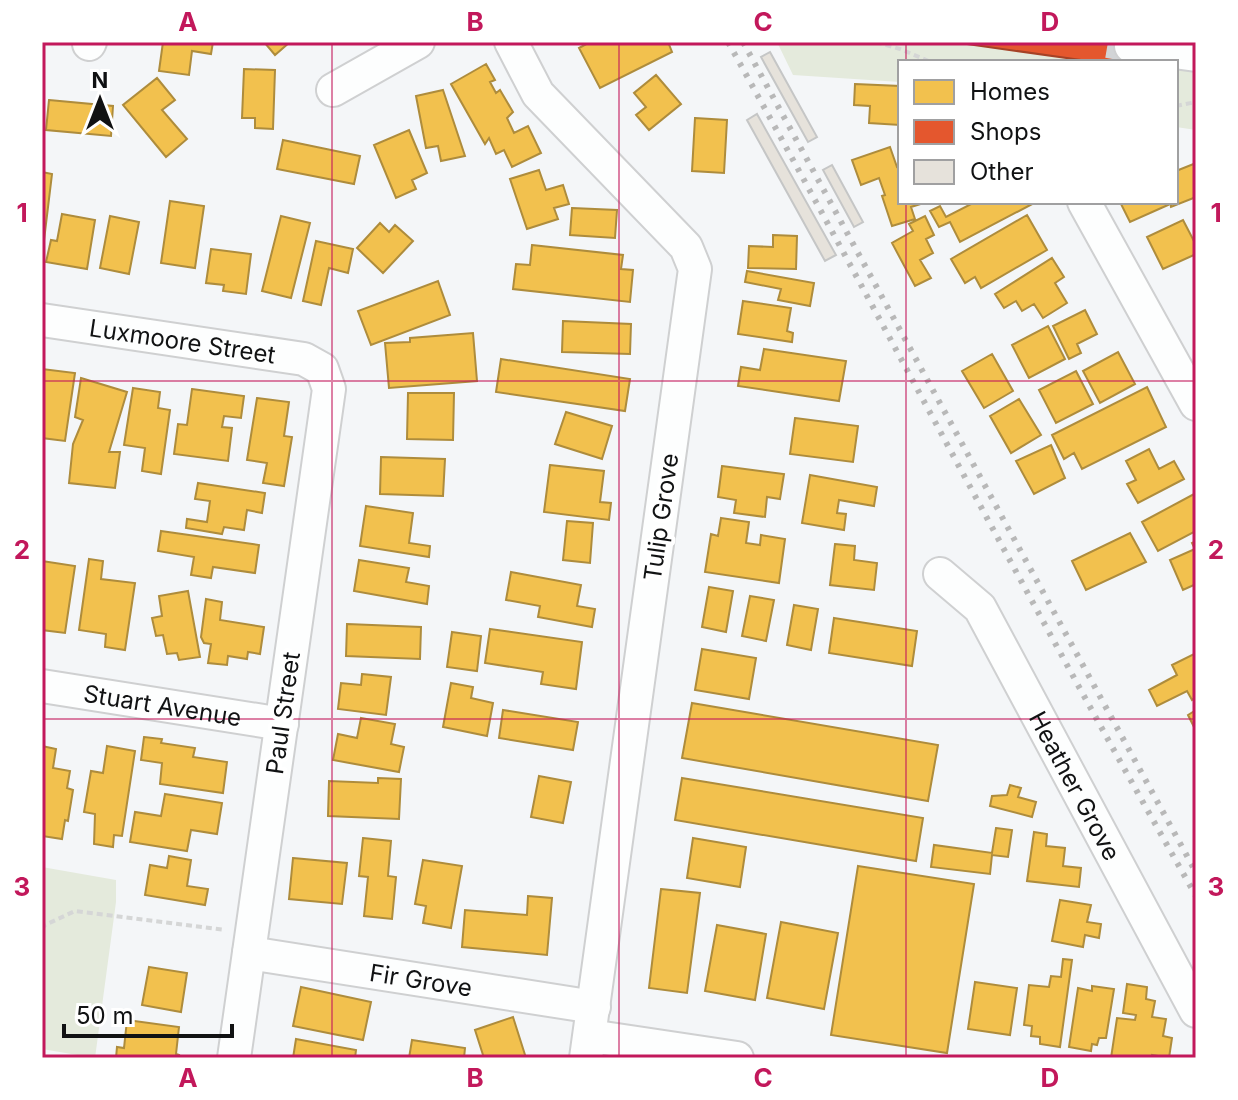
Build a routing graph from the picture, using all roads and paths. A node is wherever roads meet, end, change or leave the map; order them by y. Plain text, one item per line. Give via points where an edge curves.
1 (418, 42) edge
2 (511, 42) edge
3 (876, 42) edge
4 (901, 42) edge
5 (1131, 46) dead end
6 (900, 49) junction
7 (1196, 55) edge
8 (926, 60) edge
9 (333, 90) dead end
10 (1085, 204) edge
11 (42, 320) edge
12 (322, 369) joint
13 (1196, 404) edge
14 (940, 574) dead end
15 (42, 686) edge
16 (282, 724) junction
17 (42, 929) edge
18 (250, 943) junction
19 (1196, 1011) edge
20 (590, 1034) edge
21 (234, 1058) edge
22 (737, 1058) edge

1 - 9 street
2 - 20 street, Tulip Grove via 538,94 686,247 695,269
3 - 6 path
4 - 6 path
5 - 7 street
6 - 8 path
10 - 13 street
11 - 12 street, Luxmoore Street via 304,359
12 - 16 street, Paul Street via 329,389
14 - 19 street, Heather Grove via 980,608
15 - 16 street, Stuart Avenue
16 - 18 street, Paul Street
17 - 18 path via 75,911
18 - 20 street, Fir Grove
18 - 21 street, Paul Street
20 - 22 street

